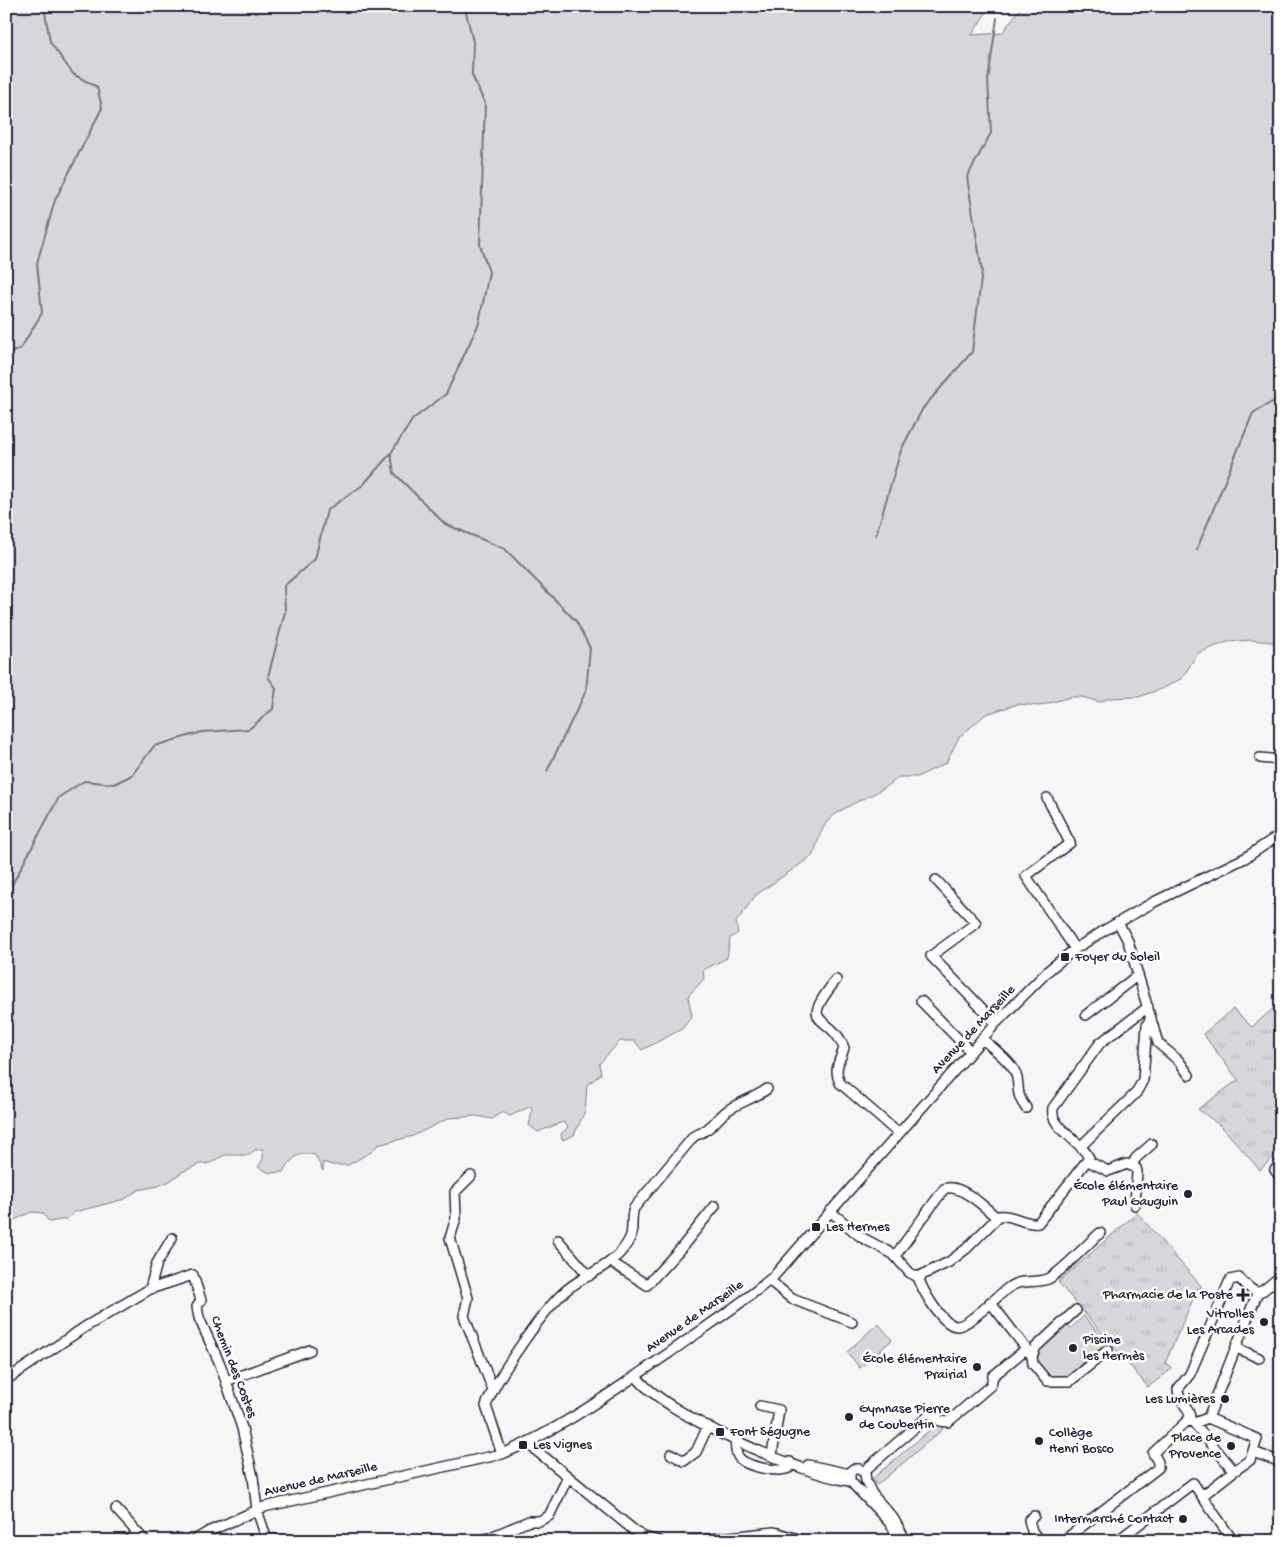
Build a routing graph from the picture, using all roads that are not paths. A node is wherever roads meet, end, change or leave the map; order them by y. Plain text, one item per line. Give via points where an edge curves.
1 (1260, 758) dead end
2 (1281, 760) edge
3 (1047, 798) dead end
4 (1281, 834) edge
5 (936, 880) dead end
6 (1118, 922) junction
7 (1075, 949) junction
8 (1138, 975) junction
9 (836, 980) dead end
10 (921, 1001) dead end
11 (1148, 1007) junction
12 (1086, 1015) dead end
13 (1151, 1018) junction
14 (996, 1023) junction
15 (982, 1039) junction
16 (971, 1052) junction
17 (1189, 1075) dead end
18 (767, 1089) dead end
19 (1026, 1108) dead end
20 (898, 1133) junction
21 (1152, 1144) dead end
22 (1081, 1146) junction
23 (1088, 1161) junction
24 (1281, 1163) edge
25 (1132, 1165) junction
26 (471, 1176) dead end
27 (1281, 1178) edge
28 (1135, 1205) dead end
29 (715, 1206) dead end
30 (830, 1211) junction
31 (996, 1218) junction
32 (1100, 1233) dead end
33 (172, 1238) dead end
34 (558, 1240) dead end
35 (895, 1256) junction
36 (611, 1262) junction
37 (589, 1276) junction
38 (1281, 1276) edge
39 (918, 1277) junction
40 (769, 1280) junction
41 (150, 1289) junction
42 (1257, 1294) junction
43 (990, 1302) junction
44 (1076, 1310) dead end
45 (852, 1322) dead end
46 (1238, 1349) junction
47 (310, 1350) dead end
48 (1108, 1350) dead end
49 (1029, 1352) junction
50 (1259, 1358) dead end
51 (636, 1376) junction
52 (6, 1380) edge
53 (226, 1381) junction
54 (493, 1390) junction
55 (760, 1406) dead end
56 (1208, 1418) junction
57 (1192, 1422) junction
58 (708, 1426) junction
59 (735, 1440) junction
60 (527, 1443) junction
61 (1253, 1452) junction
62 (502, 1454) junction
63 (671, 1454) dead end
64 (772, 1455) junction
65 (790, 1462) junction
66 (1281, 1462) edge
67 (864, 1471) junction
68 (1234, 1471) junction
69 (568, 1477) junction
70 (852, 1480) junction
71 (866, 1481) junction
72 (1202, 1496) junction
73 (116, 1509) dead end
74 (257, 1510) junction
75 (1034, 1516) dead end
76 (137, 1533) junction
77 (128, 1541) edge
78 (145, 1541) edge
79 (193, 1541) edge
80 (284, 1541) edge
81 (481, 1541) edge
82 (659, 1541) edge
83 (690, 1541) edge
84 (806, 1541) edge
85 (901, 1541) edge
86 (906, 1541) edge
87 (1039, 1541) edge
88 (1063, 1541) edge
89 (1117, 1541) edge
90 (1233, 1541) edge

1 - 2 street
3 - 7 street via 1070,843 1026,876
4 - 6 street, Avenue de Marseille via 1245,858
5 - 14 street via 976,923 931,956
6 - 7 street, Avenue de Marseille
6 - 8 street via 1128,941
7 - 14 street, Avenue de Marseille
8 - 11 street
8 - 12 street
9 - 20 street via 820,1000 817,1012 822,1024 841,1040 844,1048 836,1069 837,1076
10 - 16 street
11 - 13 street
11 - 22 street via 1100,1043 1053,1108 1056,1122
13 - 17 street via 1158,1043 1179,1061
13 - 22 street via 1147,1025 1143,1080 1136,1093
14 - 15 street, Avenue de Marseille
15 - 16 street, Avenue de Marseille
15 - 19 street via 1014,1068 1017,1092
16 - 20 street, Avenue de Marseille
18 - 36 street via 728,1110 694,1136 634,1208 629,1239
20 - 30 street, Avenue de Marseille
21 - 25 street
22 - 23 street
23 - 25 street via 1108,1171 1121,1165
23 - 31 street via 1038,1223 1005,1215
24 - 27 street via 1275,1170
25 - 28 street via 1137,1172
26 - 54 street via 455,1192 456,1218 450,1238 468,1298 464,1316
29 - 36 street via 647,1284
30 - 35 street via 861,1237
30 - 40 street, Avenue de Marseille
31 - 35 street via 976,1200 948,1187
31 - 39 street via 966,1250
32 - 43 street via 1047,1279 1020,1281
33 - 41 street via 157,1263
34 - 37 street
35 - 39 street
36 - 37 street
37 - 54 street via 569,1288 544,1312
38 - 42 street
39 - 43 street via 924,1294 950,1324 958,1326 968,1322
40 - 45 street via 792,1299
40 - 51 street, Avenue de Marseille via 741,1305
41 - 52 street via 85,1327
41 - 53 street, Chemin des Costes via 193,1276 201,1300 199,1318
42 - 46 street
42 - 57 street via 1239,1278 1230,1280 1190,1374 1178,1389 1178,1396 1190,1412
43 - 49 street
44 - 49 street
46 - 50 street
46 - 56 street
47 - 53 street
48 - 49 street via 1070,1381 1059,1382 1048,1380 1034,1364
49 - 67 street via 993,1376 990,1385 948,1422 940,1421 931,1414
51 - 58 street via 653,1394
51 - 60 street, Avenue de Marseille
53 - 74 street, Chemin des Costes via 246,1444
54 - 62 street via 486,1406
55 - 64 street via 779,1410
56 - 57 street
56 - 61 street via 1257,1440
57 - 68 street
57 - 88 street via 1153,1453 1158,1462 1157,1470
58 - 59 street
58 - 63 street via 696,1452 684,1460
59 - 64 street
59 - 65 street via 736,1453 741,1460 774,1471 789,1468
60 - 62 street, Avenue de Marseille
60 - 69 street
61 - 66 street
61 - 68 street via 1250,1460
62 - 74 street, Avenue de Marseille via 304,1496
64 - 65 street
65 - 70 street via 798,1467
67 - 70 street via 856,1469
67 - 71 street
68 - 72 street
69 - 81 street via 549,1516
69 - 82 street via 636,1532
70 - 71 street via 862,1485
70 - 85 street via 890,1522
71 - 86 street
72 - 89 street via 1192,1483
72 - 90 street
73 - 76 street
74 - 79 street, Avenue de Marseille
74 - 80 street, Chemin des Costes via 266,1537
75 - 87 street via 1029,1520 1029,1526
76 - 77 street
76 - 78 street
83 - 84 street via 774,1532

